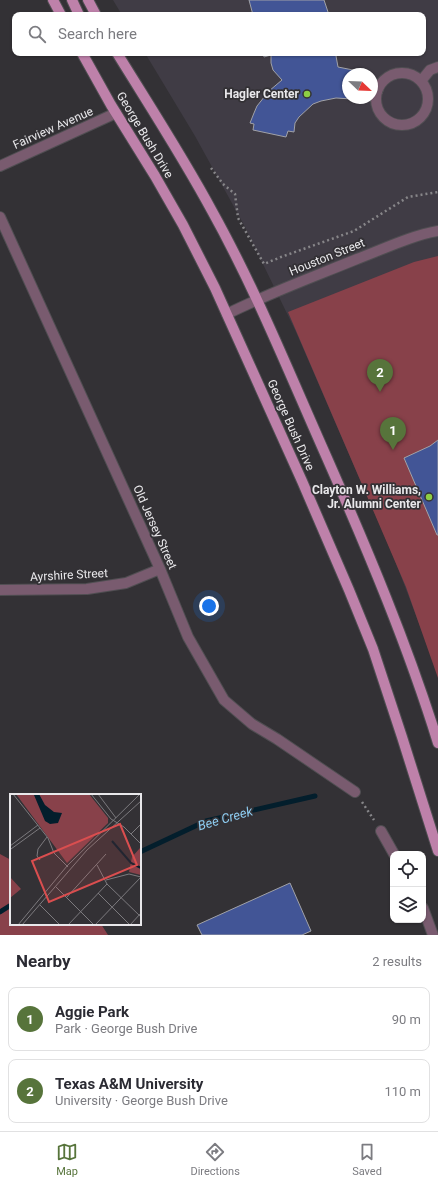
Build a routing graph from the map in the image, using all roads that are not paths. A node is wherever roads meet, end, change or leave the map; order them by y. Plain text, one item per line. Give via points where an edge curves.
1 (53, 0) edge
2 (72, 0) edge
3 (88, 0) edge
4 (59, 12) edge
5 (78, 12) edge
6 (94, 12) edge
7 (84, 56) edge
8 (119, 56) edge
9 (438, 67) edge
10 (421, 81) junction
11 (116, 114) junction
12 (0, 166) edge
13 (0, 216) edge
14 (438, 231) edge
15 (257, 299) junction
16 (227, 314) junction
17 (160, 569) junction
18 (0, 590) edge
19 (438, 744) edge
20 (355, 792) road end
21 (381, 830) road end
22 (392, 851) edge
23 (438, 852) edge
24 (426, 915) edge
25 (434, 935) edge

1 - 4 main road
2 - 5 main road
3 - 6 main road
7 - 11 main road, George Bush Drive
8 - 15 main road, George Bush Drive via 212,211
9 - 10 street via 430,70
10 - 10 street via 406,73 386,79 378,89 376,97 381,114 394,124 403,125 419,119 426,108 428,96
11 - 12 street, Fairview Avenue
11 - 16 main road, George Bush Drive via 183,225
13 - 17 street, Old Jersey Street
14 - 15 street, Houston Street via 403,240
15 - 16 street, Houston Street
15 - 19 main road, George Bush Drive via 361,535 397,625
16 - 23 main road, George Bush Drive via 373,649
17 - 18 street, Ayrshire Street via 126,583 87,589
17 - 20 street, Old Jersey Street via 188,637 224,700 252,724
21 - 22 street
24 - 25 street

